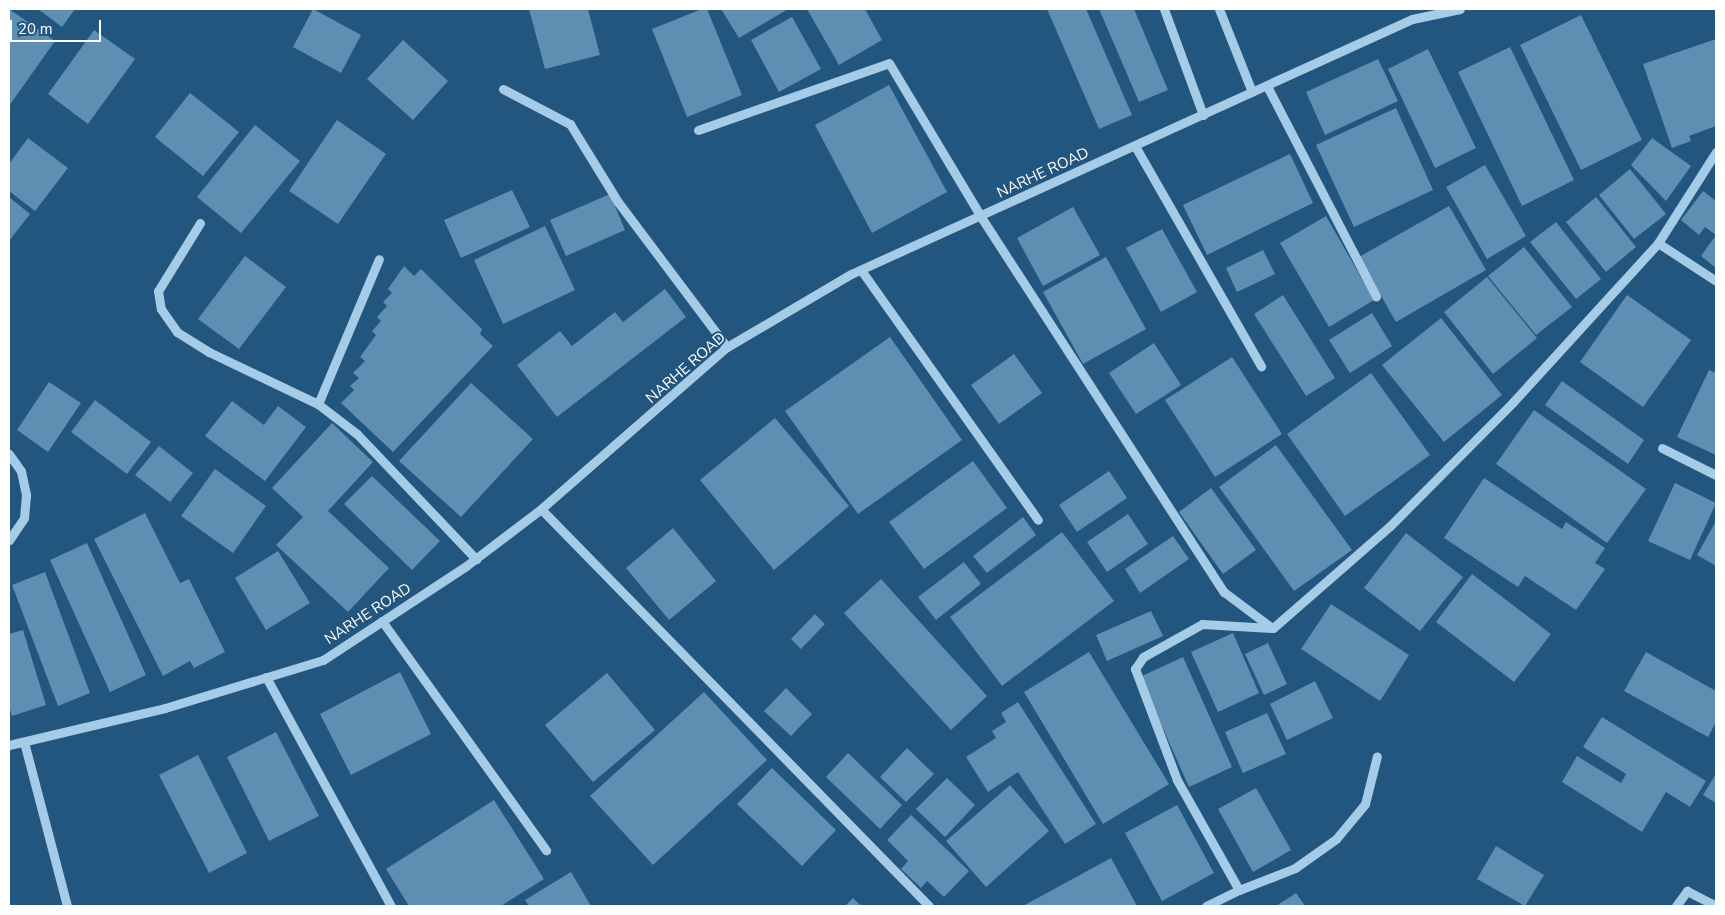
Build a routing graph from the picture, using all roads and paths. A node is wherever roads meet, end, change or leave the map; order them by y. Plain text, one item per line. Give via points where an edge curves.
1 (1164, 9) edge
2 (1219, 9) edge
3 (1456, 9) edge
4 (1268, 86) junction
5 (503, 90) dead end
6 (1252, 92) junction
7 (1203, 115) junction
8 (698, 130) dead end
9 (1135, 146) junction
10 (1716, 152) edge
11 (981, 217) junction
12 (200, 223) dead end
13 (1658, 243) junction
14 (379, 259) dead end
15 (861, 270) junction
16 (1716, 281) edge
17 (1376, 296) dead end
18 (727, 347) junction
19 (1261, 366) dead end
20 (318, 404) junction
21 (1662, 448) dead end
22 (9, 454) edge
23 (1716, 475) edge
24 (541, 509) junction
25 (1038, 520) dead end
26 (9, 540) edge
27 (476, 559) junction
28 (382, 621) junction
29 (1272, 628) junction
30 (266, 677) junction
31 (24, 742) junction
32 (9, 745) edge
33 (1377, 756) dead end
34 (546, 850) dead end
35 (1239, 890) junction
36 (67, 906) edge
37 (391, 906) edge
38 (929, 906) edge
39 (1206, 906) edge
40 (1676, 906) edge
41 (1716, 906) edge

1 - 7 street
2 - 6 street
3 - 4 street, NARHE ROAD via 1412,19
4 - 6 street, NARHE ROAD
4 - 17 street
5 - 18 street via 570,124 618,202
6 - 7 street, NARHE ROAD
7 - 9 street, NARHE ROAD
8 - 11 street via 890,63
9 - 11 street, NARHE ROAD
9 - 19 street
10 - 13 street
11 - 15 street, NARHE ROAD
11 - 29 street via 1224,592
12 - 20 street via 158,291 161,309 177,332 209,352
13 - 16 street
13 - 29 street via 1513,402 1390,526
14 - 20 street
15 - 18 street, NARHE ROAD
15 - 25 street
18 - 24 street, NARHE ROAD
20 - 27 street via 381,456
21 - 23 street
22 - 26 street via 21,470 26,495 24,518
24 - 27 street, NARHE ROAD
24 - 38 street
27 - 28 street, NARHE ROAD
28 - 30 street, NARHE ROAD via 323,660
28 - 34 street
29 - 35 street via 1202,624 1143,657 1135,669 1177,780
30 - 31 street, NARHE ROAD via 166,708
30 - 37 street
31 - 32 street, NARHE ROAD
31 - 36 street
33 - 35 street via 1366,804 1336,839 1295,868
35 - 39 street
40 - 41 street via 1687,891

